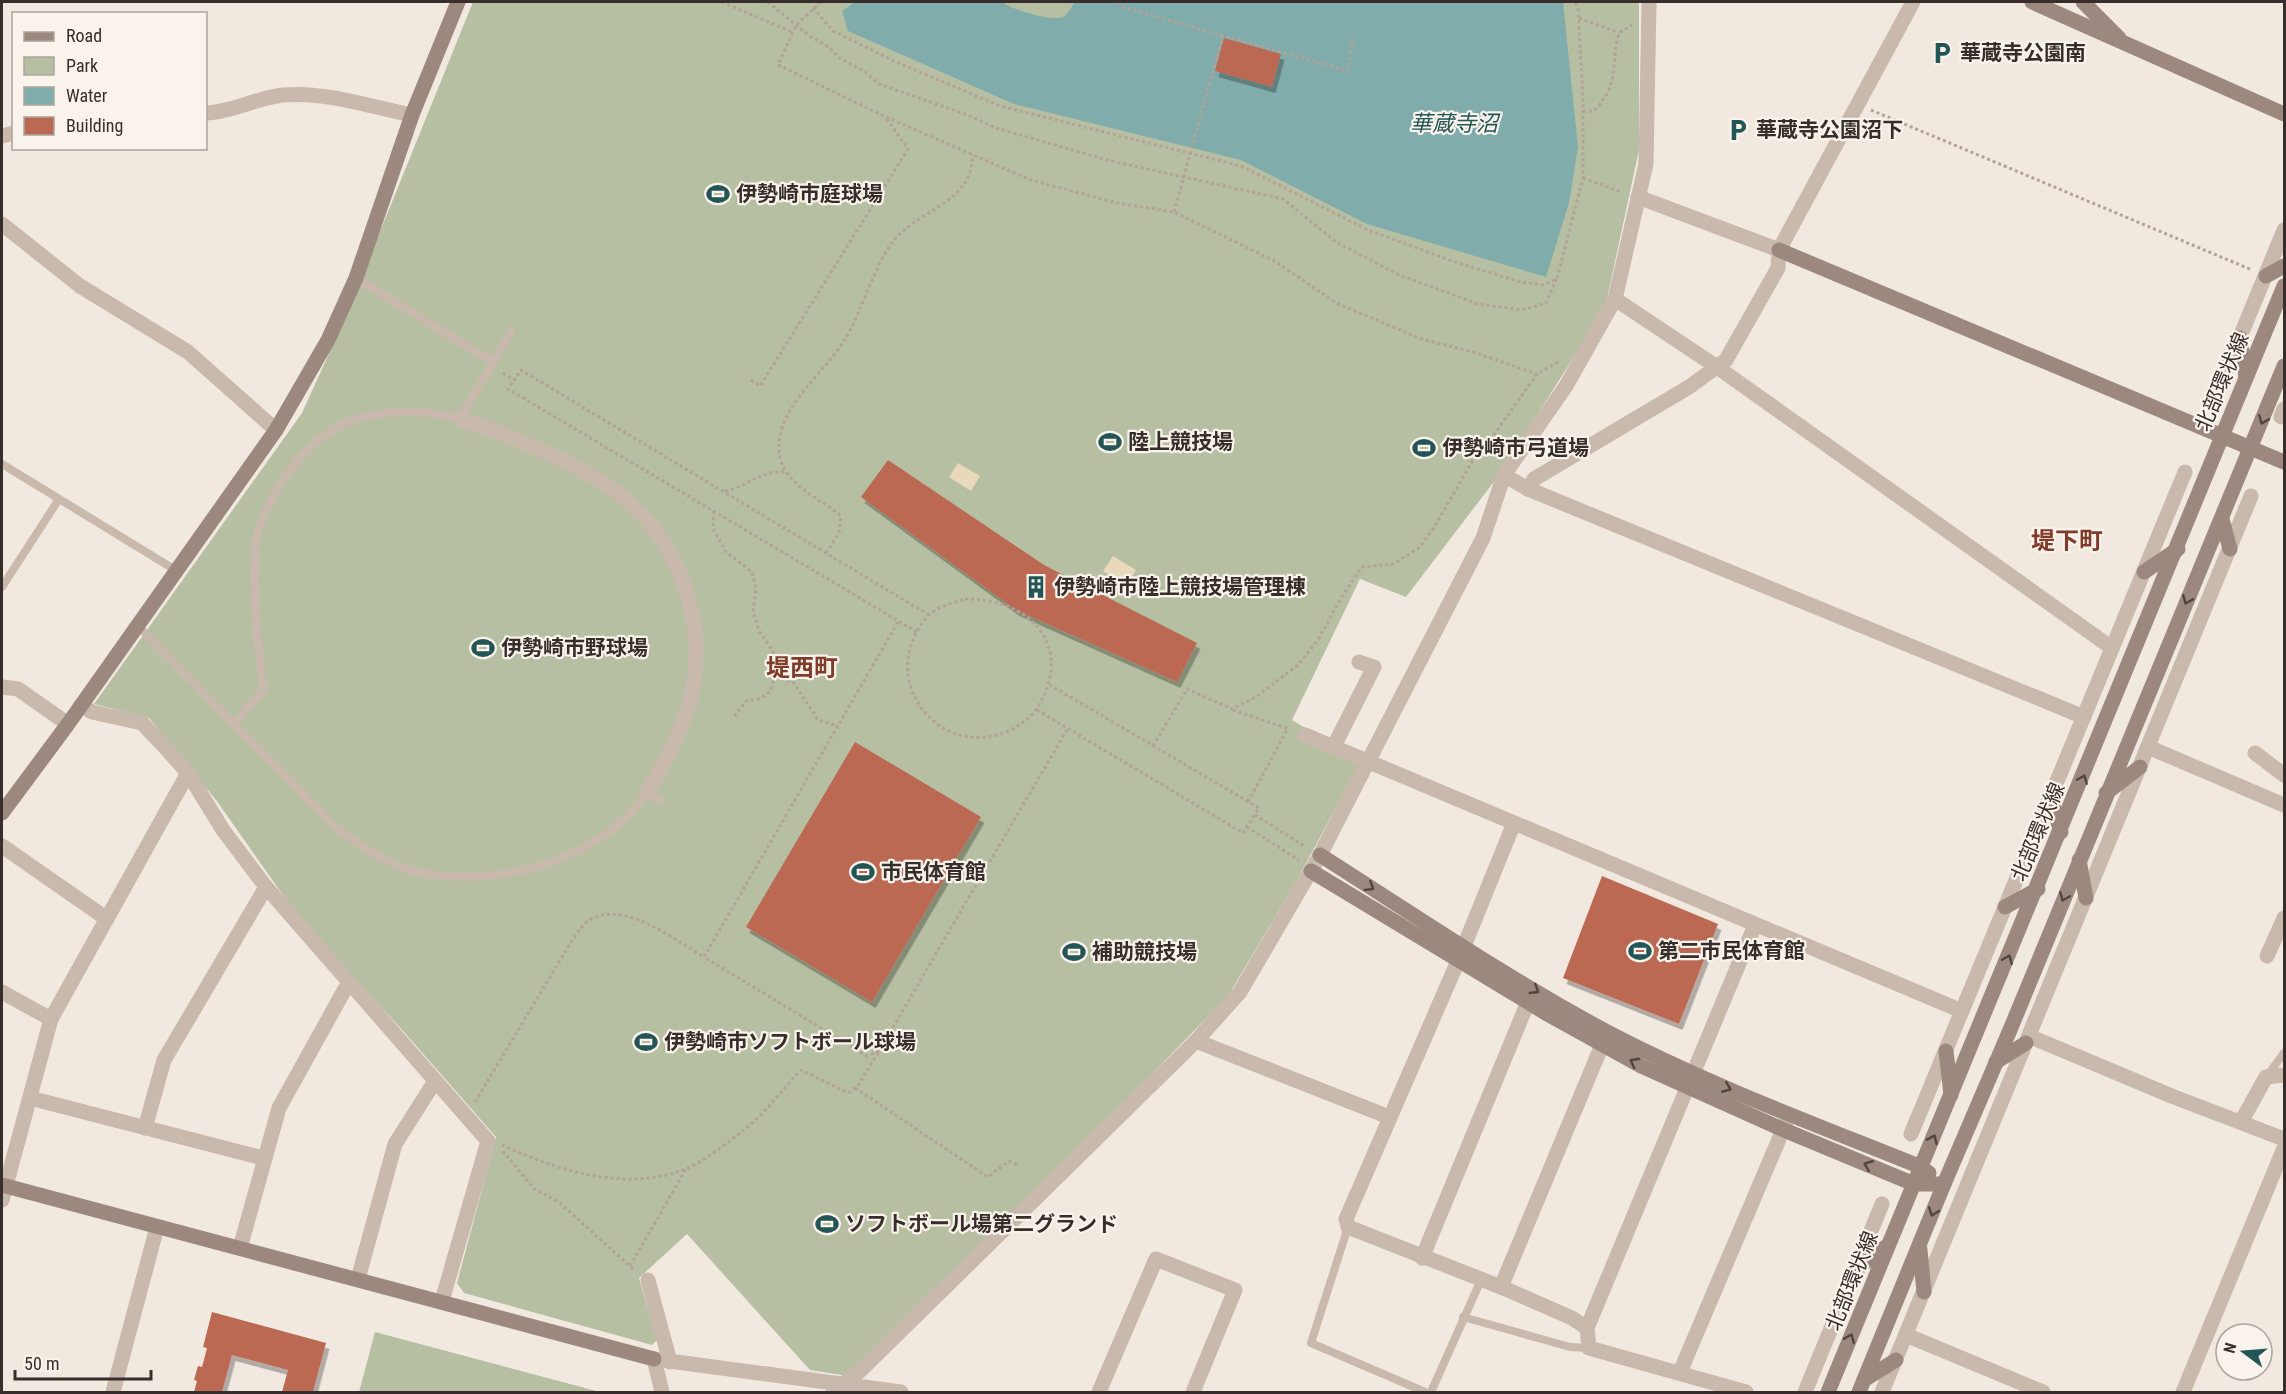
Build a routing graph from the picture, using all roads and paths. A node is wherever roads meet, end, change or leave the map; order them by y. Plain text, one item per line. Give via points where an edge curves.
1 (458, 2) edge
2 (722, 2) edge
3 (768, 2) edge
4 (821, 2) edge
5 (1119, 2) edge
6 (1575, 2) edge
7 (1649, 2) edge
8 (1913, 2) edge
9 (2032, 2) edge
10 (2083, 2) edge
11 (813, 8) junction
12 (1578, 18) junction
13 (1639, 23) dead end
14 (796, 25) junction
15 (792, 32) junction
16 (1619, 33) junction
17 (1223, 34) junction
18 (1353, 38) dead end
19 (2125, 44) junction
20 (1858, 105) junction
21 (1583, 111) junction
22 (207, 113) edge
23 (2284, 114) edge
24 (412, 115) junction
25 (886, 117) junction
26 (1191, 153) junction
27 (972, 154) junction
28 (1184, 177) junction
29 (1583, 178) junction
30 (1634, 196) junction
31 (1174, 212) junction
32 (2, 224) edge
33 (2284, 230) edge
34 (1779, 250) junction
35 (2284, 267) edge
36 (2266, 276) junction
37 (356, 278) junction
38 (1557, 278) junction
39 (2284, 286) edge
40 (1615, 299) junction
41 (511, 331) dead end
42 (2240, 338) junction
43 (1565, 356) dead end
44 (494, 363) junction
45 (2284, 366) edge
46 (1717, 367) junction
47 (1537, 374) junction
48 (2246, 377) junction
49 (751, 380) dead end
50 (2217, 393) dead end
51 (460, 419) junction
52 (276, 430) junction
53 (2222, 436) junction
54 (2252, 448) junction
55 (2284, 462) edge
56 (2, 464) edge
57 (787, 472) junction
58 (2185, 472) dead end
59 (1504, 475) junction
60 (1528, 489) junction
61 (724, 492) junction
62 (2251, 496) dead end
63 (59, 499) junction
64 (714, 511) junction
65 (2222, 519) junction
66 (2179, 548) junction
67 (2230, 549) junction
68 (826, 553) junction
69 (177, 571) junction
70 (2144, 572) junction
71 (2, 587) edge
72 (929, 615) junction
73 (898, 621) junction
74 (138, 626) junction
75 (917, 632) junction
76 (2112, 648) junction
77 (1359, 662) dead end
78 (775, 677) junction
79 (1050, 685) junction
80 (2, 687) edge
81 (81, 705) junction
82 (1232, 709) junction
83 (1037, 710) junction
84 (734, 717) dead end
85 (2084, 717) junction
86 (234, 723) junction
87 (68, 724) junction
88 (838, 726) junction
89 (1068, 728) junction
90 (1288, 728) junction
91 (1305, 735) joint
92 (1153, 746) junction
93 (1334, 746) junction
94 (2148, 747) junction
95 (2255, 753) dead end
96 (1370, 760) junction
97 (2140, 767) junction
98 (188, 773) junction
99 (2284, 775) edge
100 (647, 793) junction
101 (2106, 793) junction
102 (2050, 797) junction
103 (661, 801) dead end
104 (1248, 802) junction
105 (2284, 805) edge
106 (2, 813) edge
107 (1255, 814) junction
108 (1514, 823) junction
109 (1247, 827) junction
110 (2061, 832) junction
111 (2, 846) edge
112 (1317, 853) junction
113 (2079, 860) junction
114 (1308, 868) junction
115 (266, 887) junction
116 (2038, 889) junction
117 (2086, 898) junction
118 (2005, 907) junction
119 (2284, 918) edge
120 (106, 919) junction
121 (1755, 925) junction
122 (1464, 946) junction
123 (2267, 956) dead end
124 (704, 957) junction
125 (1458, 961) junction
126 (351, 986) junction
127 (2, 992) edge
128 (1528, 1002) junction
129 (1962, 1011) junction
130 (51, 1019) junction
131 (2028, 1040) junction
132 (1196, 1041) junction
133 (1602, 1044) junction
134 (879, 1051) junction
135 (1946, 1051) junction
136 (2284, 1053) edge
137 (1996, 1062) junction
138 (2284, 1075) edge
139 (2266, 1077) junction
140 (1690, 1080) junction
141 (435, 1081) junction
142 (855, 1088) junction
143 (30, 1098) junction
144 (1951, 1098) junction
145 (471, 1109) dead end
146 (1790, 1114) junction
147 (1389, 1117) junction
148 (2241, 1122) junction
149 (146, 1128) junction
150 (1784, 1130) junction
151 (1911, 1134) dead end
152 (2284, 1139) edge
153 (494, 1143) junction
154 (2284, 1148) edge
155 (263, 1158) junction
156 (1019, 1166) dead end
157 (1921, 1167) junction
158 (686, 1169) junction
159 (1914, 1184) junction
160 (1944, 1184) junction
161 (3, 1190) edge
162 (1882, 1204) dead end
163 (157, 1227) junction
164 (1348, 1227) junction
165 (1890, 1244) junction
166 (1920, 1247) junction
167 (240, 1248) junction
168 (1422, 1258) junction
169 (630, 1266) junction
170 (1854, 1271) junction
171 (358, 1279) junction
172 (648, 1280) joint
173 (1481, 1280) junction
174 (1501, 1287) junction
175 (1924, 1292) junction
176 (442, 1301) junction
177 (1463, 1317) junction
178 (1587, 1328) junction
179 (1906, 1335) junction
180 (1590, 1348) junction
181 (654, 1359) junction
182 (1896, 1360) junction
183 (670, 1362) junction
184 (1680, 1372) junction
185 (1862, 1386) edge
186 (839, 1388) edge
187 (112, 1392) edge
188 (662, 1392) edge
189 (893, 1392) edge
190 (1099, 1392) edge
191 (1193, 1392) edge
192 (1425, 1392) edge
193 (1431, 1392) edge
194 (1746, 1392) edge
195 (1805, 1392) edge
196 (1828, 1392) edge
197 (1882, 1392) edge
198 (2043, 1392) edge
199 (2183, 1392) edge

1 - 24 street
2 - 15 path
3 - 14 path
4 - 11 path
5 - 17 path via 1122,7
6 - 12 path
7 - 30 street via 1647,151
8 - 20 street
9 - 19 street
10 - 19 street
11 - 14 path
11 - 26 path via 833,31 1000,106
12 - 16 path
12 - 21 path
13 - 16 path
14 - 15 path
14 - 28 path via 879,84 996,128
15 - 25 path via 778,65
16 - 21 path via 1615,75 1607,98 1594,111
17 - 18 path via 1348,71
17 - 26 path
19 - 23 street
20 - 34 street
20 - 36 path
21 - 29 path
22 - 24 street via 282,95 324,97
24 - 37 street
25 - 27 path
25 - 49 path via 908,149 760,386
26 - 28 path
26 - 38 path via 1241,166 1368,230 1458,264 1521,282 1545,285
27 - 31 path via 1031,180 1117,203
27 - 57 path via 973,169 965,187 915,220 893,241 844,341 795,401 782,431 780,457
28 - 31 path
28 - 38 path via 1283,199 1336,242 1396,274 1479,304 1522,310 1546,303
29 - 30 path
29 - 38 path
30 - 34 street
30 - 40 street
31 - 47 path via 1273,260 1338,304 1422,339
32 - 52 street via 80,286 188,352
33 - 36 street
34 - 46 street via 1773,278 1726,360
34 - 53 street
35 - 36 street
36 - 42 street
37 - 44 lane
37 - 52 street via 328,340
39 - 48 street, 北部環状線
40 - 46 street
40 - 59 street via 1566,386
41 - 44 lane
42 - 48 street
42 - 50 street
43 - 47 path
44 - 51 lane
45 -> 54 street
46 - 60 street via 1534,479
46 - 76 street
47 - 82 path via 1476,455 1419,548 1393,564 1362,567 1318,640 1298,665 1256,697
48 - 53 street, 北部環状線
51 - 86 lane via 414,411 374,415 336,428 306,452 284,480 262,520 255,560 263,691
51 - 100 street via 591,476 623,497 652,525 681,577 693,613 697,657 687,710
52 - 69 street
53 - 54 street
53 - 66 street, 北部環状線
54 - 55 street
54 - 65 street
56 - 63 lane
57 - 61 path via 759,474 742,488
57 - 68 path via 802,489 841,516 839,533
58 - 70 street
59 - 60 street
59 - 96 street via 1483,538
60 - 85 street
61 - 64 path via 521,370 508,389
61 - 68 path
62 - 67 street
63 - 69 lane
63 - 71 lane
64 - 73 path
64 - 78 path via 713,528 726,552 752,572 756,589 753,610 759,632 773,651
65 - 67 street
65 -> 101 street
66 - 70 street
110 -> 66 street, 北部環状線
67 - 94 street
68 - 72 path
69 - 74 street
70 - 76 street
72 - 75 path
72 - 79 path via 965,599 985,599 1007,605 1030,618 1044,634 1052,655
73 - 75 path
73 - 88 path
74 - 81 street
74 - 86 lane
75 - 83 path via 907,674 912,696 936,724 977,738 999,735 1019,727
76 - 85 street
77 - 93 street via 1374,667
78 - 84 path via 770,691 760,699 746,700
78 - 88 path via 794,683 818,720
79 - 83 path
79 - 92 path
80 - 87 street via 18,689
81 - 87 street
81 - 98 street via 92,712 142,723
82 - 90 path
82 - 92 path via 1187,689
83 - 89 path
85 - 102 street
86 - 100 lane via 335,826 373,854 412,871 453,877 549,865 589,846 622,822
87 - 106 street
88 - 124 path
89 - 109 path via 1243,833
89 - 134 path
90 - 91 path
90 - 104 path
91 - 93 street
92 - 104 path
93 - 96 street
94 - 97 street
94 - 105 street
95 - 99 street
96 - 108 street
96 - 112 street
97 - 101 street
97 - 117 street
98 - 115 street via 223,830
98 - 120 street
100 - 103 lane
101 - 113 street
102 - 110 street
102 - 118 street
104 - 107 path via 1259,808
107 - 109 path
107 - 112 path
108 - 121 street
108 - 122 street
109 - 114 path
110 - 116 street, 北部環状線
111 - 120 street
112 - 114 street
112 -> 122 street
113 - 117 street
113 -> 137 street
114 - 125 street
114 - 132 street via 1240,992
115 - 126 street
115 - 149 street via 164,1060
116 - 118 street
144 -> 116 street, 北部環状線
117 - 131 street
118 - 129 street
119 - 123 street
120 - 130 street
121 - 129 street
121 - 140 street
122 - 125 street
122 -> 140 street
124 - 134 path via 867,1056
124 - 145 path via 642,921 603,914 588,921 571,942
125 - 128 street
125 - 147 street
126 - 141 street
126 - 155 street via 345,989 279,1108
127 - 130 street
128 - 133 street
128 - 168 street
129 - 135 street
130 - 143 street
131 - 137 street
131 - 148 street
131 - 175 street
132 - 147 street
132 - 186 street
140 -> 133 street
133 - 174 street
134 - 142 path
135 - 144 street
135 - 151 street
136 - 139 lane
137 - 160 street
138 - 139 street
139 - 148 street
140 -> 146 street
140 - 150 street
140 - 178 street
141 - 153 street
141 - 171 street via 395,1144
142 - 156 path via 988,1177 1009,1161
142 - 158 path via 848,1093 801,1070 744,1130
143 - 149 street
143 - 161 street
157 -> 144 street, 北部環状線
146 - 150 street
146 - 157 street
147 - 164 street via 1346,1219
148 - 152 street
149 - 155 street
159 -> 150 street
150 - 184 street
153 - 158 path via 568,1172 643,1177
153 - 169 path via 534,1189 559,1202
153 - 176 street
154 - 199 street
155 - 167 street
157 - 159 street, 北部環状線
157 - 160 street
158 - 169 path
159 - 160 street
159 - 165 street, 北部環状線
160 -> 166 street
161 - 163 street
162 - 170 street
163 - 167 street
163 - 187 street
164 - 168 street
164 - 192 lane via 1311,1343
165 - 170 street
196 -> 165 street, 北部環状線
166 - 175 street
166 - 185 street
167 - 171 street
168 - 173 street
169 - 172 path
170 - 195 street
171 - 176 street
172 - 183 street
173 - 174 street
173 - 177 lane
174 - 178 street
175 - 179 street
176 - 181 street
177 - 180 lane via 1570,1347
177 - 193 lane
178 - 180 street
179 - 182 street
179 - 198 street
180 - 184 street
181 - 183 street
181 - 188 street
182 - 185 street
182 - 197 street
183 - 186 street
184 - 194 street
186 - 189 street
190 - 191 street via 1156,1259 1235,1290

